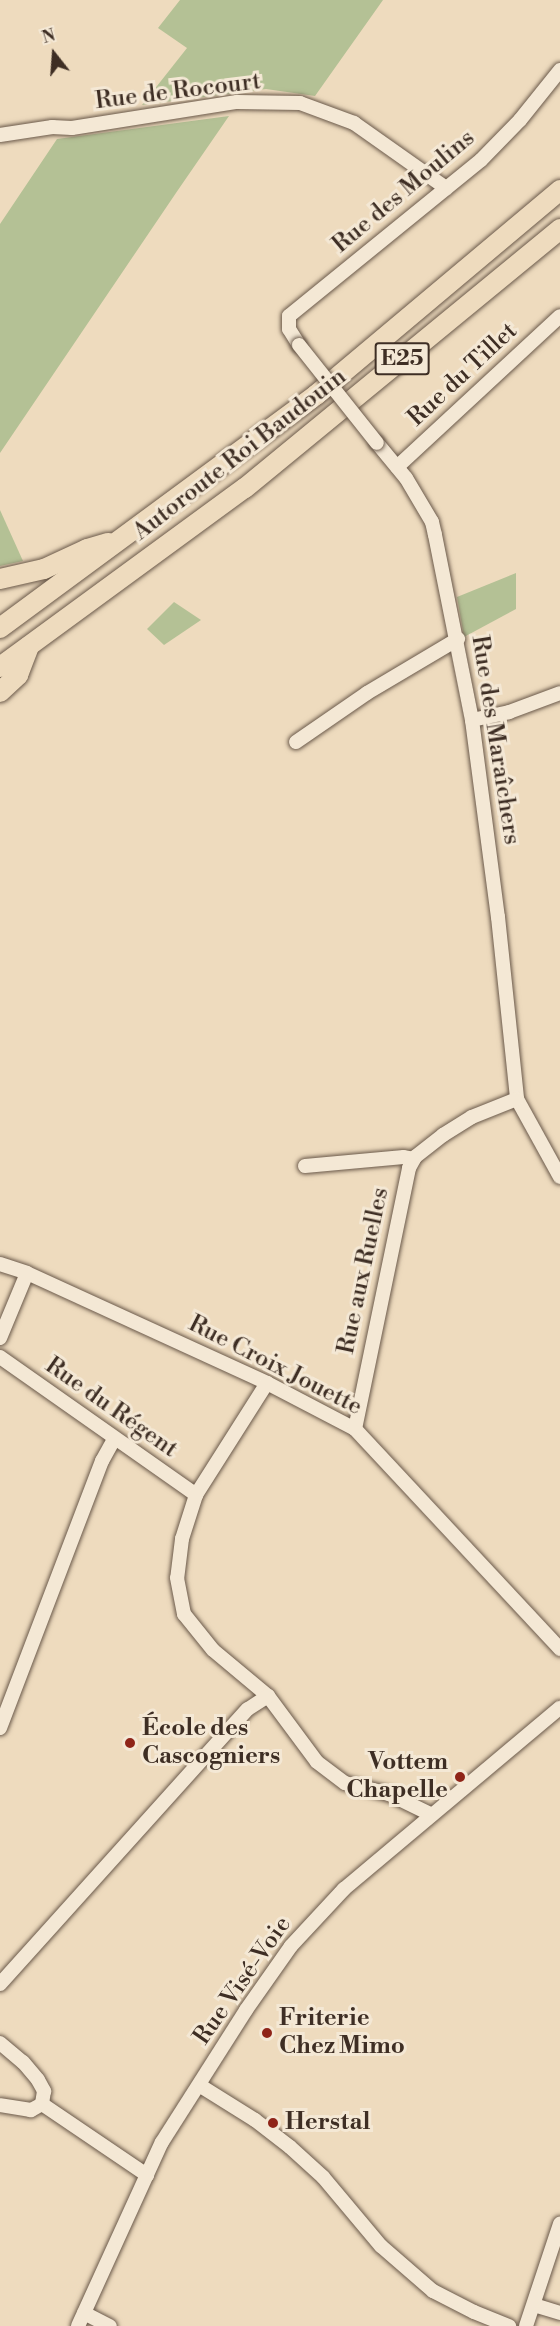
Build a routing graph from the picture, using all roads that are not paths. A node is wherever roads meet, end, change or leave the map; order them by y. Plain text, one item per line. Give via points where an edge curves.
1 (560, 70) edge
2 (0, 135) edge
3 (446, 188) junction
4 (560, 190) edge
5 (560, 229) edge
6 (560, 316) edge
7 (299, 345) joint
8 (397, 467) junction
9 (122, 539) junction
10 (0, 579) edge
11 (0, 628) edge
12 (458, 639) junction
13 (29, 646) junction
14 (0, 667) edge
15 (0, 692) edge
16 (560, 693) edge
17 (472, 720) junction
18 (296, 742) dead end
19 (517, 1099) junction
20 (414, 1159) junction
21 (305, 1166) dead end
22 (560, 1177) edge
23 (0, 1264) edge
24 (27, 1273) junction
25 (0, 1338) edge
26 (0, 1357) edge
27 (267, 1383) junction
28 (355, 1429) junction
29 (114, 1439) junction
30 (196, 1495) junction
31 (560, 1649) edge
32 (268, 1695) junction
33 (560, 1708) edge
34 (0, 1728) edge
35 (430, 1814) junction
36 (0, 1984) edge
37 (0, 2043) edge
38 (198, 2085) junction
39 (42, 2104) junction
40 (0, 2105) edge
41 (147, 2175) junction
42 (560, 2224) edge
43 (534, 2305) junction
44 (560, 2313) edge
45 (81, 2320) edge
46 (110, 2326) edge
47 (509, 2326) edge
48 (526, 2326) edge

1 - 3 street, Rue des Moulins via 520,120 481,160
2 - 3 street, Rue de Rocourt via 237,102 300,103 354,123
3 - 7 street, Rue des Moulins via 289,316 288,329
4 - 9 highway, Autoroute Roi Baudouin / E25 via 316,395
5 - 13 highway, Autoroute Roi Baudouin / E25 via 244,488
6 - 8 street, Rue du Tillet
7 - 8 street, Rue des Maraîchers, bridge
8 - 12 street, Rue des Maraîchers via 432,522
9 - 10 highway via 87,549 44,569
9 - 11 highway, E25
12 - 17 street, Rue des Maraîchers
12 - 18 street via 367,693
13 - 14 highway, Autoroute Roi Baudouin / E25
13 - 15 highway via 18,675
16 - 17 street via 509,712
17 - 19 street, Rue des Maraîchers
19 - 20 street via 472,1117
19 - 22 street, Rue des Maraîchers
20 - 21 street, Rue aux Ruelles
20 - 28 street, Rue aux Ruelles
23 - 24 street, Rue Croix Jouette
24 - 25 street
24 - 27 street, Rue Croix Jouette
26 - 29 street, Rue du Régent
27 - 28 street, Rue Croix Jouette
27 - 30 street
28 - 31 street, Rue Croix Jouette
29 - 30 street, Rue du Régent
29 - 34 street via 102,1461
30 - 32 street via 182,1539 177,1578 184,1614 213,1650
32 - 35 street via 317,1762 345,1782 389,1794
32 - 36 street via 248,1709
33 - 35 street, Rue Visé-Voie
35 - 38 street, Rue Visé-Voie via 344,1889 291,1946
37 - 39 street via 38,2080 44,2091
38 - 41 street, Rue Visé-Voie via 162,2142
38 - 47 street via 290,2147 323,2177 381,2246 433,2291
39 - 40 street via 31,2110
39 - 41 street
41 - 45 street, Rue Visé-Voie
42 - 43 street
43 - 44 street
43 - 48 street
45 - 46 street

